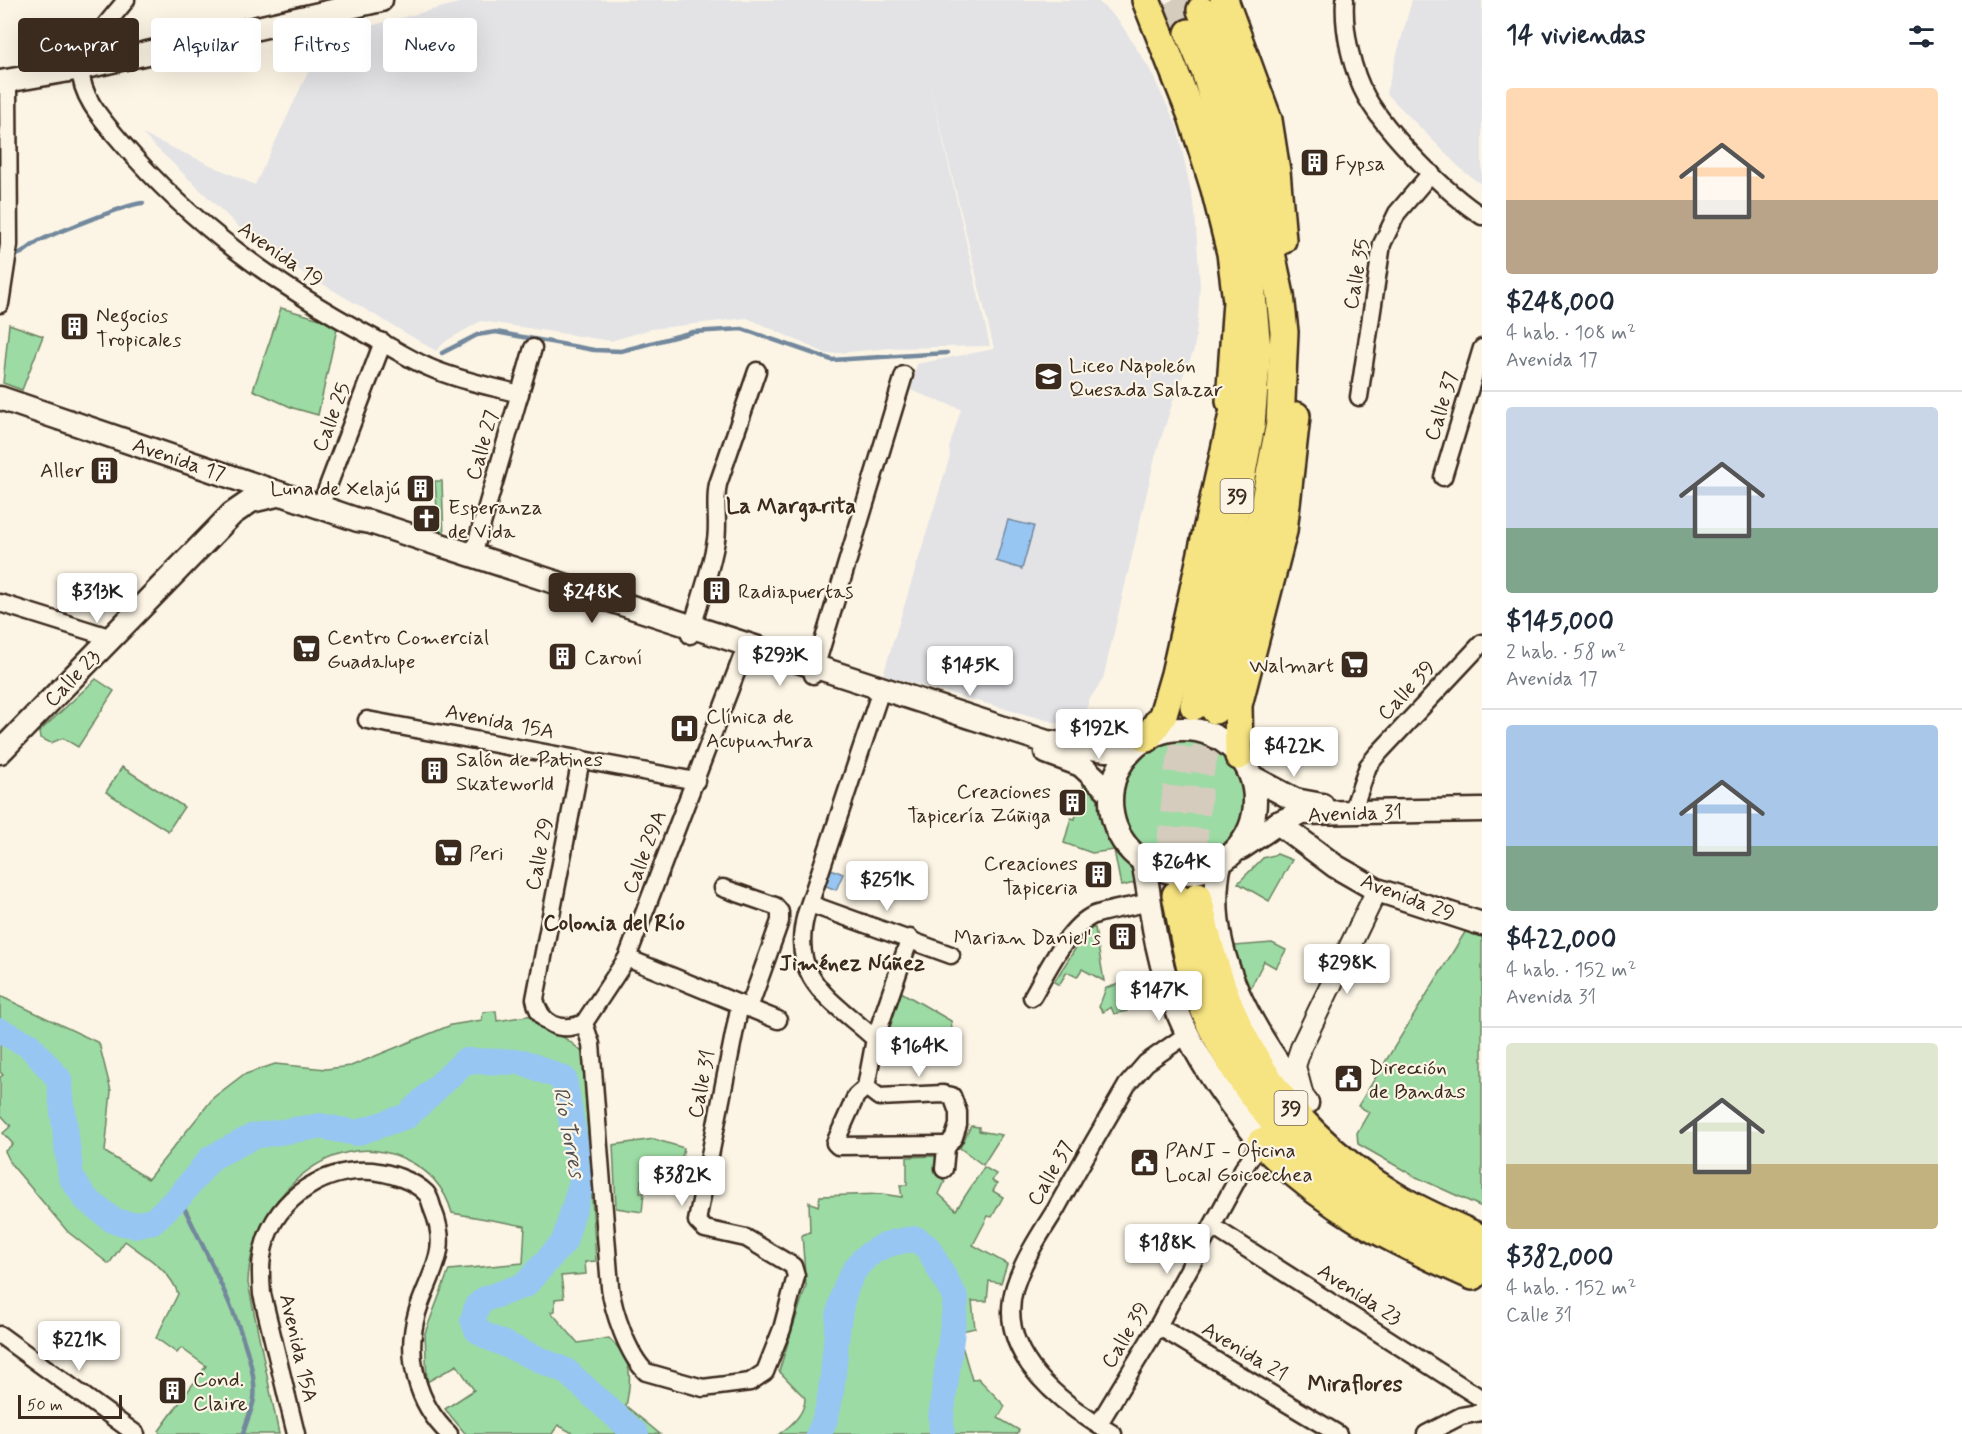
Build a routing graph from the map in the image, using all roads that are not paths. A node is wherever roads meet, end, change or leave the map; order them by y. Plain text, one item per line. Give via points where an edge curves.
1 (126, 0) edge
2 (381, 0) edge
3 (1129, 0) edge
4 (1146, 0) edge
5 (1345, 0) edge
6 (1204, 14) edge
7 (112, 18) edge
8 (139, 55) edge
9 (1170, 66) junction
10 (60, 72) edge
11 (82, 72) edge
12 (4, 83) edge
13 (1431, 173) junction
14 (1482, 216) edge
15 (1251, 284) junction
16 (0, 304) edge
17 (1282, 307) junction
18 (383, 342) junction
19 (533, 348) dead end
20 (1482, 348) edge
21 (757, 371) dead end
22 (904, 375) dead end
23 (520, 394) junction
24 (1359, 397) dead end
25 (0, 398) edge
26 (1227, 443) junction
27 (215, 471) junction
28 (1443, 477) dead end
29 (281, 494) junction
30 (321, 507) junction
31 (358, 520) junction
32 (223, 524) junction
33 (473, 555) junction
34 (0, 603) edge
35 (691, 631) junction
36 (112, 638) junction
37 (1482, 643) edge
38 (745, 649) junction
39 (814, 672) junction
40 (880, 694) junction
41 (366, 720) dead end
42 (1139, 744) junction
43 (0, 752) edge
44 (581, 759) junction
45 (1245, 766) junction
46 (696, 781) junction
47 (1110, 792) junction
48 (1482, 801) edge
49 (1355, 804) junction
50 (1482, 810) edge
51 (1278, 823) junction
52 (1229, 857) junction
53 (1143, 862) junction
54 (723, 888) dead end
55 (1377, 890) junction
56 (1149, 902) junction
57 (810, 904) junction
58 (780, 917) junction
59 (803, 924) junction
60 (1482, 924) edge
61 (910, 938) junction
62 (951, 955) dead end
63 (627, 958) junction
64 (1032, 997) dead end
65 (744, 1006) junction
66 (778, 1020) dead end
67 (584, 1023) junction
68 (1186, 1035) junction
69 (875, 1039) junction
70 (866, 1087) junction
71 (1307, 1103) junction
72 (1261, 1142) junction
73 (948, 1144) junction
74 (944, 1169) dead end
75 (1482, 1223) edge
76 (1213, 1227) junction
77 (1482, 1239) edge
78 (1482, 1262) edge
79 (1482, 1280) edge
80 (1158, 1326) junction
81 (0, 1335) edge
82 (1482, 1399) edge
83 (1482, 1412) edge
84 (1098, 1425) junction
85 (136, 1434) edge
86 (297, 1434) edge
87 (449, 1434) edge
88 (1113, 1434) edge
89 (1338, 1434) edge
90 (1426, 1434) edge

1 - 7 street
2 - 8 main road
3 - 9 highway
4 - 9 highway
5 - 13 street via 1347,32 1366,97
6 - 15 highway, 39 via 1211,91 1229,150
6 - 17 highway, 39 via 1246,136
9 - 26 highway via 1192,116 1231,253 1237,301
10 - 12 main road
11 - 18 street, Avenida 19 via 86,93 102,120 152,178 197,220 296,294
12 - 16 street via 9,245
13 - 14 street
13 - 24 street, Calle 35 via 1397,213 1382,244
15 - 17 highway, 39 via 1257,349 1251,425 1218,599 1204,708 1266,495 1280,423 1284,375
15 - 26 highway via 1240,383
17 - 45 highway via 1296,370 1294,448 1283,531 1238,705
18 - 23 street, Avenida 19 via 444,374
18 - 30 street, Calle 25
19 - 23 street, Calle 27
20 - 28 street, Calle 37
21 - 35 street via 718,484 715,551
22 - 39 street
23 - 33 street, Calle 27
25 - 27 main road, Avenida 17
26 - 42 highway via 1175,674 1163,715
27 - 29 main road, Avenida 17
27 - 32 main road via 226,492
29 - 30 main road, Avenida 17
29 - 32 main road, Calle 23 via 251,501
30 - 31 main road, Avenida 17
31 - 33 main road, Avenida 17
31 - 35 main road, Avenida 17 via 367,528 528,582
32 - 36 main road, Calle 23
33 - 35 main road, Avenida 17
34 - 36 street
35 - 38 main road, Avenida 17
36 - 43 main road, Calle 23
37 - 49 street, Calle 39 via 1368,766
38 - 39 main road, Avenida 17
38 - 46 street, Calle 29A
39 - 40 main road, Avenida 17
40 - 42 main road, Avenida 17 via 1047,742 1106,750
40 - 47 main road, Avenida 17 via 1071,760
40 - 57 street
41 - 44 street, Avenida 15A
42 - 45 main road via 1171,730 1196,730 1220,739
42 - 47 main road via 1118,769
44 - 46 street, Avenida 15A
44 - 67 street, Calle 29 via 535,999 537,1010 560,1028 571,1029
45 - 49 main road, Avenida 31 via 1295,800
45 - 52 main road via 1256,798 1254,817 1248,834
46 - 63 street, Calle 29A
47 - 53 main road via 1117,831 1128,849
48 - 49 main road, Avenida 31
50 - 51 main road, Avenida 31 via 1309,812
51 - 52 main road, Avenida 31
51 - 55 main road, Avenida 29 via 1335,866
52 - 53 main road via 1199,872 1185,874 1163,871
52 - 71 main road via 1216,887 1216,917 1230,972 1248,1017
53 - 56 main road
54 - 58 street via 775,906
55 - 60 main road, Avenida 29
55 - 71 street via 1295,1066 1296,1080
56 - 64 street via 1094,915 1080,925
56 - 68 main road via 1163,970
57 - 59 street
57 - 61 street
58 - 59 street
58 - 65 street
59 - 69 street via 805,957 818,989
61 - 62 street
61 - 69 street
63 - 65 street
63 - 67 street, Calle 29A
65 - 66 street
65 - 67 street, Calle 31 via 697,1221 705,1229 746,1238 795,1271 790,1302 765,1372 750,1382 703,1388 646,1372 633,1353 612,1301 591,1044
68 - 72 main road via 1224,1098
68 - 84 street, Calle 37 via 1146,1063 1127,1085 1028,1256 1015,1287 1012,1325 1025,1361 1054,1392
69 - 70 street
70 - 73 street via 879,1097 952,1096 958,1125
70 - 73 street via 856,1096 838,1146
71 - 75 highway via 1343,1142 1385,1171
72 - 76 street, Calle 39
72 - 79 highway via 1306,1183 1365,1225
73 - 74 street
76 - 80 street, Calle 39
76 - 82 street, Avenida 23
77 - 78 highway, 39 via 1390,1194 1354,1169 1300,1119 1253,1056 1232,1017 1187,896 1194,981 1222,1046 1266,1111 1327,1174 1394,1217
80 - 84 street, Calle 39
80 - 89 street, Avenida 21
81 - 85 street
83 - 90 street via 1461,1416
84 - 88 street
86 - 87 street, Avenida 15A via 262,1294 265,1243 277,1217 295,1196 319,1180 346,1172 375,1172 403,1179 427,1194 440,1225 441,1243 418,1311 412,1356 423,1397

